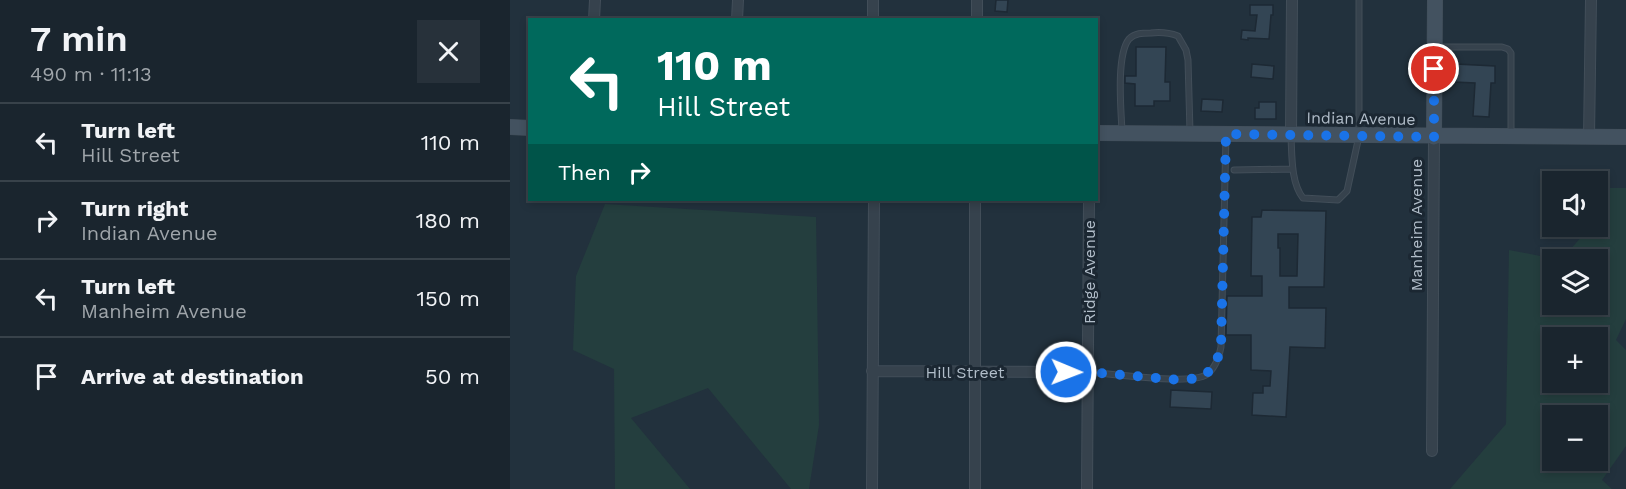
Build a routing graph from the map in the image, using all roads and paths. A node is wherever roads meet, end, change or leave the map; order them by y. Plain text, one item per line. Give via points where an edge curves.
1 (595, 0) edge
2 (738, 0) edge
3 (873, 0) edge
4 (977, 0) edge
5 (1292, 0) edge
6 (1359, 0) edge
7 (1435, 0) edge
8 (1591, 0) edge
9 (594, 18) edge
10 (737, 18) edge
11 (873, 18) edge
12 (976, 18) edge
13 (1434, 47) junction
14 (510, 127) edge
15 (528, 128) edge
16 (1098, 133) edge
17 (1122, 134) junction
18 (1190, 134) junction
19 (1226, 134) junction
20 (1291, 135) junction
21 (1359, 136) junction
22 (1434, 137) junction
23 (1511, 137) junction
24 (1589, 137) junction
25 (1626, 137) edge
26 (1293, 169) junction
27 (1234, 170) dead end
28 (874, 201) edge
29 (975, 201) edge
30 (1089, 201) edge
31 (872, 371) junction
32 (975, 372) junction
33 (1088, 372) junction
34 (1432, 451) dead end
35 (872, 489) edge
36 (975, 489) edge
37 (1087, 489) edge

1 - 9 street
2 - 10 street
3 - 11 street
4 - 12 street
5 - 20 street
6 - 21 lane
7 - 13 street, Manheim Avenue
8 - 24 street
13 - 22 street, Manheim Avenue
13 - 23 lane via 1508,49
14 - 15 street
16 - 17 street, Indian Avenue
17 - 18 street, Indian Avenue
17 - 18 lane via 1120,74 1125,47 1137,33 1154,33 1178,36 1186,50
18 - 19 street, Indian Avenue
19 - 20 street, Indian Avenue
19 - 33 lane, Hill Street via 1221,347 1214,367 1208,374 1191,380
20 - 21 street, Indian Avenue
20 - 26 lane
21 - 22 street, Indian Avenue
21 - 26 lane via 1347,191 1338,200 1303,198
22 - 23 street, Indian Avenue
22 - 34 street, Manheim Avenue
23 - 24 street, Indian Avenue
24 - 25 street, Indian Avenue
26 - 27 lane
28 - 31 street
29 - 32 street
30 - 33 street, Ridge Avenue
31 - 32 street, Hill Street
31 - 35 street
32 - 33 street, Hill Street
32 - 36 street
33 - 37 street, Ridge Avenue

